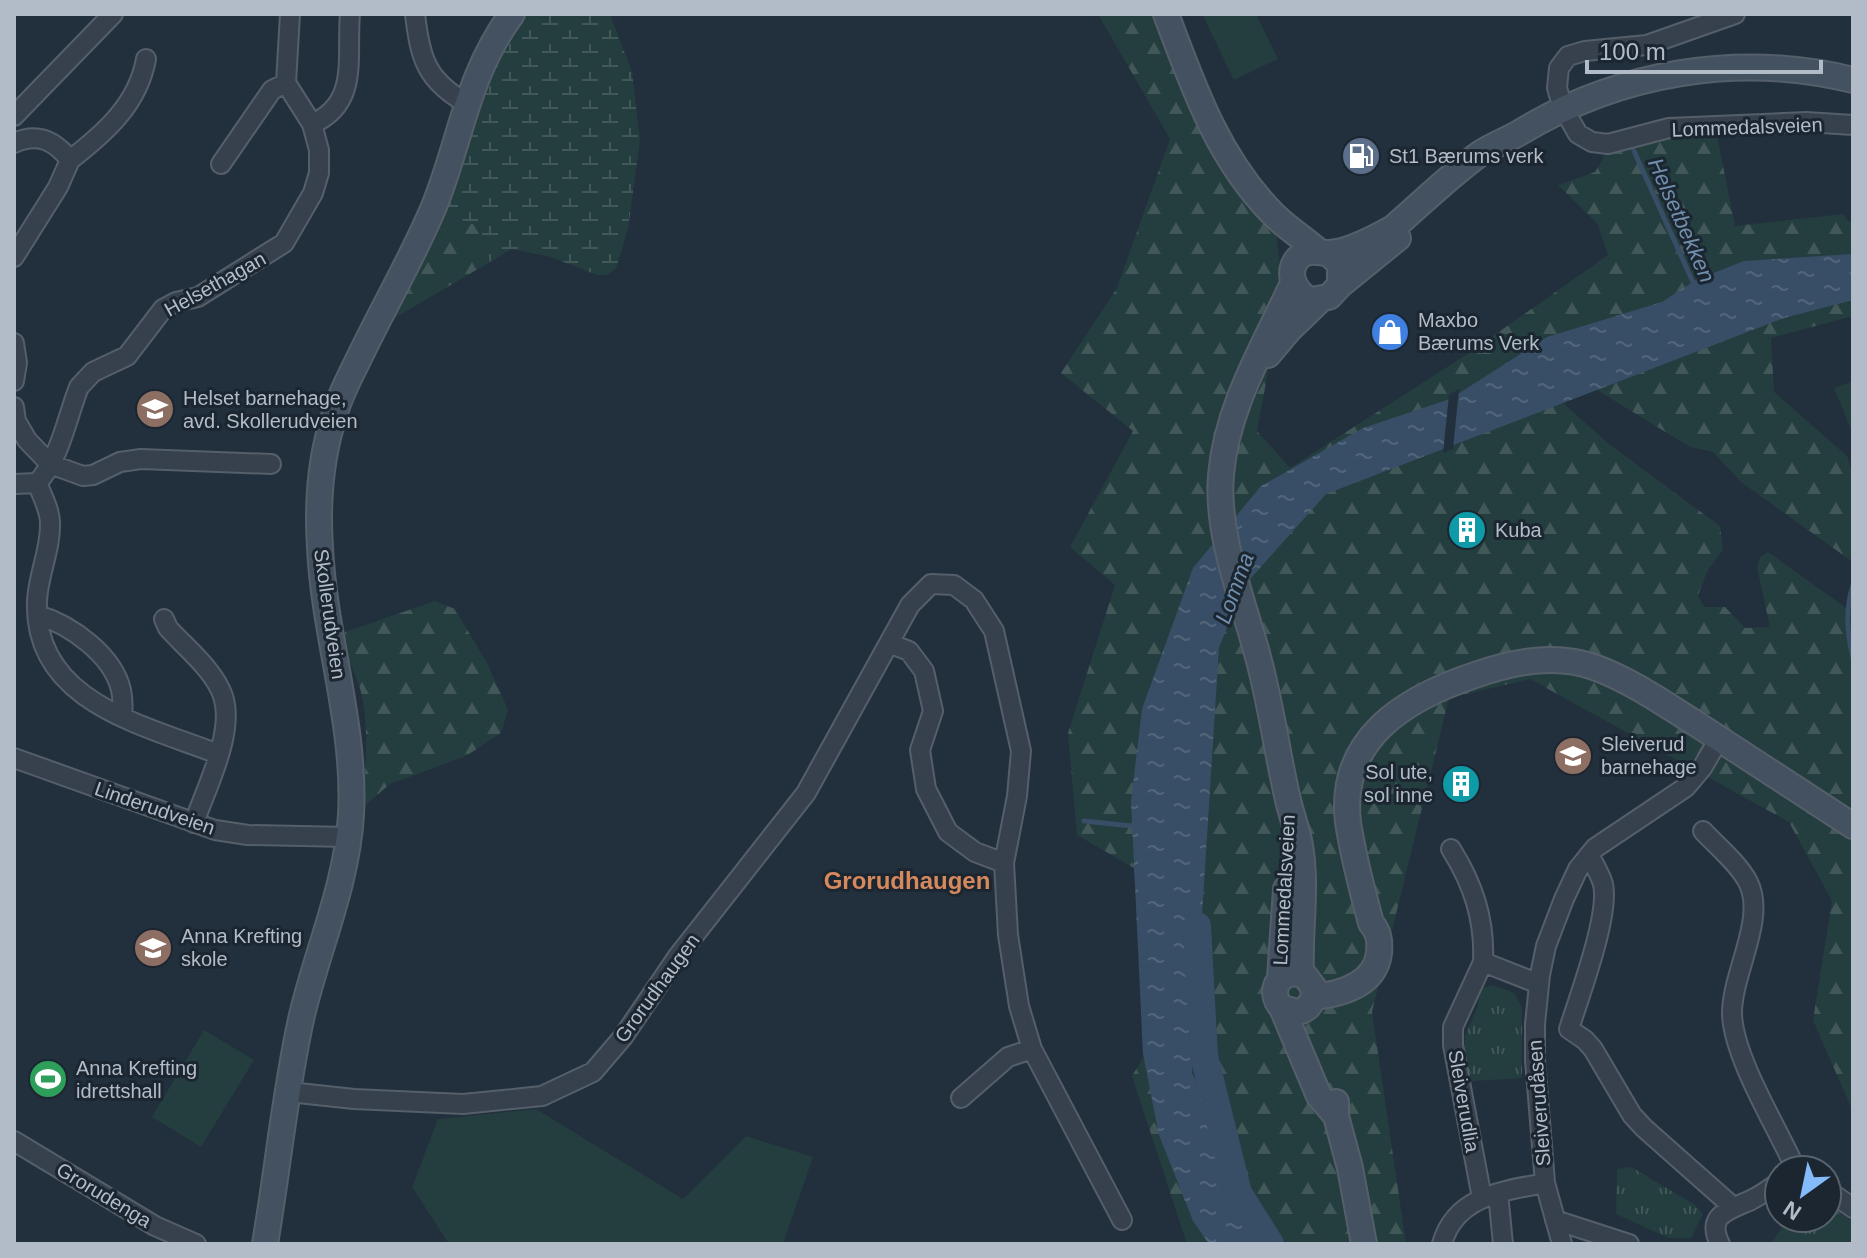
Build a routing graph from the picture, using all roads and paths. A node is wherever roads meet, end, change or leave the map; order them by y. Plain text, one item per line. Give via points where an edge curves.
1 (113, 14) edge
2 (290, 14) edge
3 (350, 14) edge
4 (415, 14) edge
5 (512, 14) edge
6 (1166, 14) edge
7 (1735, 14) edge
8 (146, 59) dead end
9 (1853, 80) edge
10 (286, 83) junction
11 (466, 103) junction
12 (1563, 108) junction
13 (14, 116) edge
14 (312, 124) junction
15 (1853, 125) edge
16 (1517, 134) junction
17 (14, 143) edge
18 (70, 160) junction
19 (221, 164) dead end
20 (1274, 215) junction
21 (1322, 252) junction
22 (14, 257) edge
23 (1293, 275) junction
24 (1340, 285) junction
25 (1320, 300) junction
26 (14, 343) edge
27 (1249, 379) junction
28 (14, 381) edge
29 (14, 407) edge
30 (50, 464) junction
31 (271, 464) dead end
32 (37, 483) junction
33 (14, 484) edge
34 (38, 615) junction
35 (164, 619) dead end
36 (889, 643) junction
37 (122, 716) junction
38 (1719, 739) junction
39 (218, 754) junction
40 (14, 758) edge
41 (1843, 819) edge
42 (194, 823) junction
43 (1703, 831) dead end
44 (349, 837) junction
45 (1451, 849) dead end
46 (1589, 855) junction
47 (1004, 863) junction
48 (1483, 962) junction
49 (1539, 984) junction
50 (1303, 987) junction
51 (1032, 1049) junction
52 (289, 1092) junction
53 (961, 1098) dead end
54 (1336, 1116) junction
55 (14, 1141) edge
56 (1787, 1154) edge
57 (1545, 1183) junction
58 (1763, 1192) edge
59 (1490, 1195) junction
60 (1732, 1206) junction
61 (1122, 1220) dead end
62 (1555, 1220) junction
63 (196, 1244) edge
64 (265, 1244) edge
65 (1364, 1244) edge
66 (1442, 1244) edge
67 (1503, 1244) edge
68 (1562, 1244) edge
69 (1629, 1244) edge
70 (1720, 1244) edge

1 - 13 street
2 - 10 street
3 - 14 street via 343,97 329,116
4 - 11 street via 427,68 436,82
5 - 11 street, Skollerudveien via 492,43
6 - 20 street via 1210,125 1234,166
7 - 12 street via 1647,45 1568,56 1559,68 1557,88
8 - 18 street via 125,110
9 - 12 street via 1771,68 1702,69 1638,81
10 - 14 street, Helsethagan
10 - 19 street via 272,90
11 - 44 street, Skollerudveien via 436,201 335,412 322,472 320,547 347,736
12 - 15 street, Lommedalsveien via 1578,134 1608,144 1684,127
12 - 16 street
14 - 30 street, Helsethagan via 319,173 284,243 198,297 163,309 127,356 85,378
16 - 21 street via 1476,157 1393,228 1362,243
16 - 24 street via 1457,191
17 - 18 street via 45,139
18 - 22 street
20 - 21 street
20 - 23 street
21 - 23 street via 1303,255
21 - 24 street via 1340,264
23 - 25 street via 1304,297
23 - 27 street
24 - 25 street
25 - 27 street
26 - 28 street
27 - 50 street, Lommedalsveien via 1226,444 1220,498 1300,842
29 - 30 street via 27,440
30 - 31 street via 83,476 141,459
30 - 32 street
32 - 33 street
32 - 34 street via 51,521
34 - 37 street via 53,665 84,697
34 - 37 street via 75,632 105,661 121,687
35 - 39 street via 223,695 226,724
36 - 47 street via 909,651 924,671 933,711 920,750 926,789 948,832 975,852
36 - 47 street, Grorudhaugen via 910,605 931,584 954,585 974,600 994,631 1021,751
36 - 52 street, Grorudhaugen via 806,793 593,1072 542,1096 463,1104
37 - 39 street
38 - 41 street
38 - 46 street, Sleiverudåsen via 1686,787
38 - 50 street via 1625,681 1577,663 1513,664 1426,694 1378,727 1358,759 1351,785 1348,820 1371,923 1379,934 1378,959 1370,974 1344,992
39 - 42 street
40 - 42 street, Linderudveien
42 - 44 street, Linderudveien via 248,835
43 - 56 street via 1752,892 1751,926 1732,1016 1744,1059
44 - 52 street, Skollerudveien via 303,1012
45 - 48 street via 1477,900
46 - 49 street, Sleiverudåsen via 1564,899 1546,946
46 - 60 street, Sleiverudåsen via 1604,885 1603,906 1569,1029 1593,1049 1632,1115
47 - 51 street, Grorudhaugen via 1008,935
48 - 49 street
48 - 59 street, Sleiverudlia via 1453,1027 1453,1045
49 - 57 street, Sleiverudåsen via 1535,1060
50 - 54 street, Lommedalsveien
50 - 54 street, Lommedalsveien via 1298,1012 1282,1008 1319,1096
51 - 53 street via 1008,1057
51 - 61 street, Grorudhaugen
52 - 64 street, Skollerudveien
54 - 65 street, Lommedalsveien
55 - 63 street, Grorudenga via 155,1226
57 - 59 street
57 - 62 street, Sleiverudåsen
58 - 60 street
59 - 66 street via 1462,1210
59 - 67 street, Sleiverudlia
60 - 70 street via 1716,1224
62 - 68 street, Sleiverudåsen
62 - 69 street

